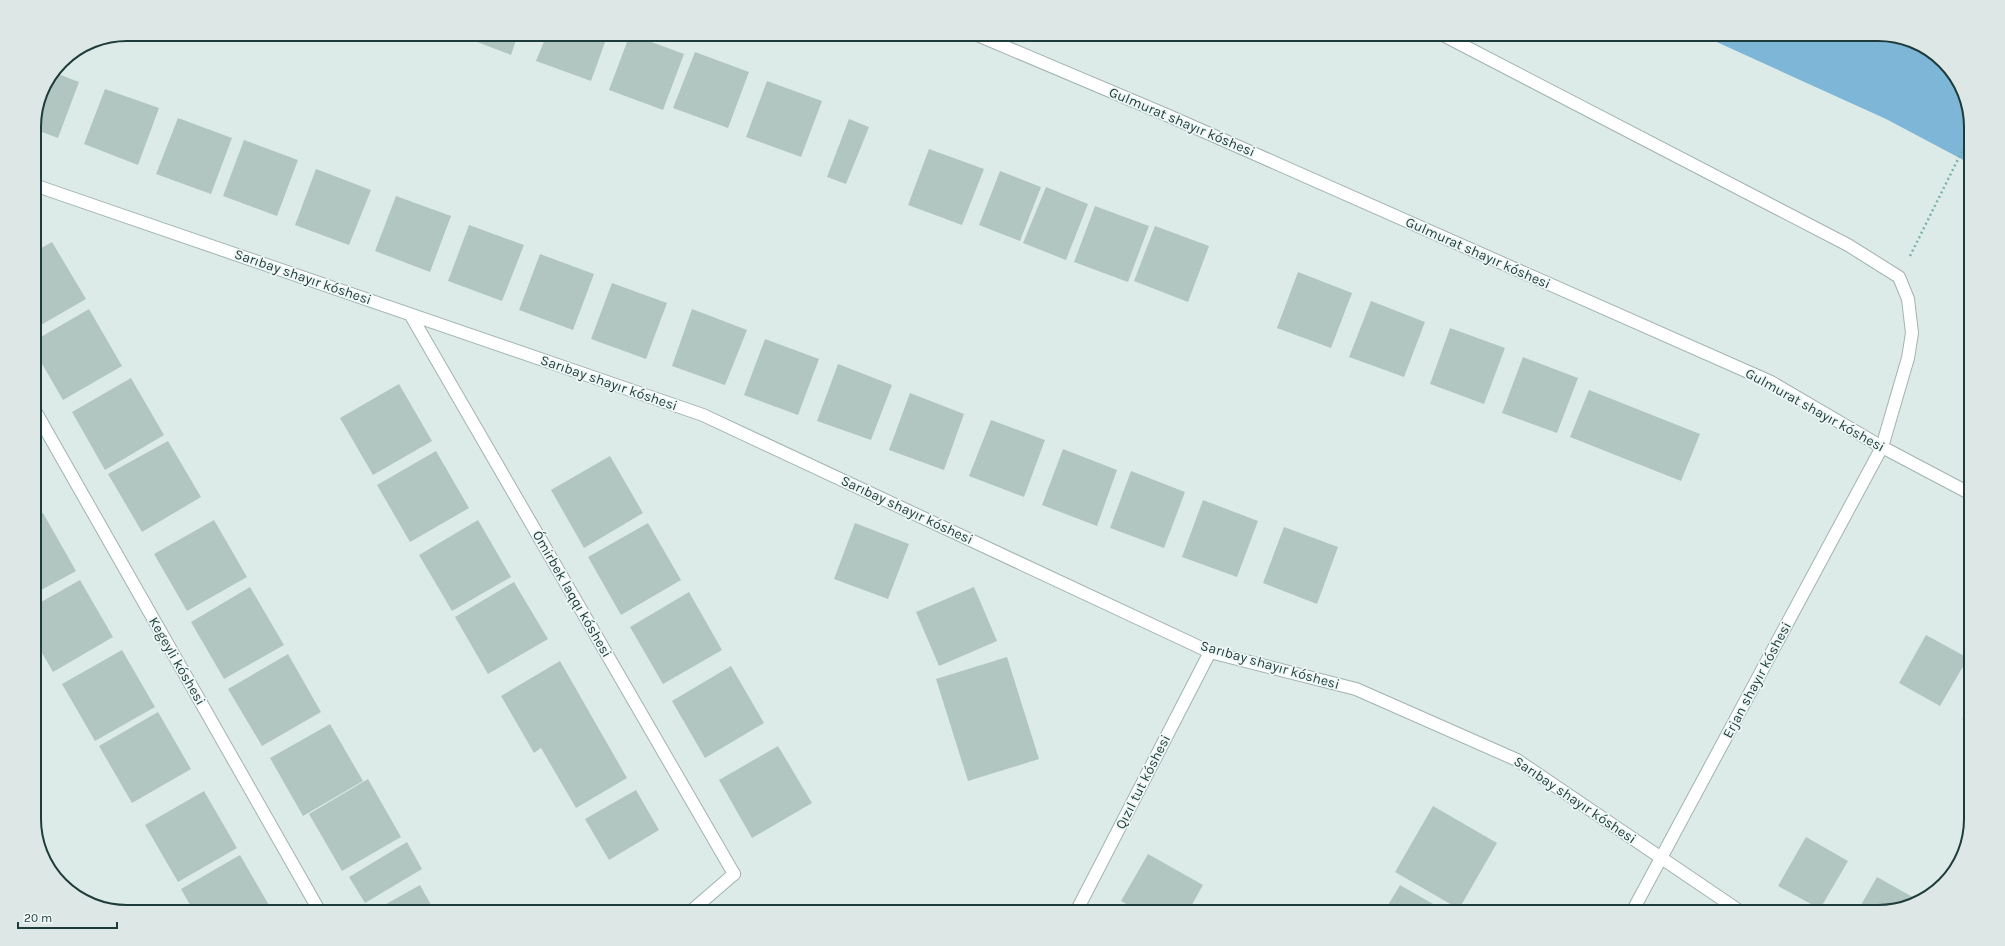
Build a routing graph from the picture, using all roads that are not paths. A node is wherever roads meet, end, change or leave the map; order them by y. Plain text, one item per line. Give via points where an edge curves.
1 (991, 41) edge
2 (1455, 41) edge
3 (41, 187) edge
4 (410, 314) junction
5 (41, 421) edge
6 (1882, 447) junction
7 (1964, 490) edge
8 (1210, 652) junction
9 (1661, 858) junction
10 (316, 905) edge
11 (698, 905) edge
12 (1080, 905) edge
13 (1636, 905) edge
14 (1730, 905) edge

1 - 6 street, Gulmurat shayır kóshesi via 1169,116 1771,382
2 - 6 street, Erjan shayır kóshesi via 1848,245 1899,277 1908,299 1912,333 1908,358
3 - 4 street, Sarıbay shayır kóshesi
4 - 8 street, Sarıbay shayır kóshesi via 703,415
4 - 11 street, Ómirbek laqqı kóshesi via 734,874
5 - 10 street, Kegeyli kóshesi
6 - 7 street, Gulmurat shayır kóshesi
6 - 9 street, Erjan shayır kóshesi
8 - 9 street, Sarıbay shayır kóshesi via 1356,689 1517,760
8 - 12 street, Qızıl tut kóshesi
9 - 13 street, Erjan shayır kóshesi
9 - 14 street, Sarıbay shayır kóshesi

